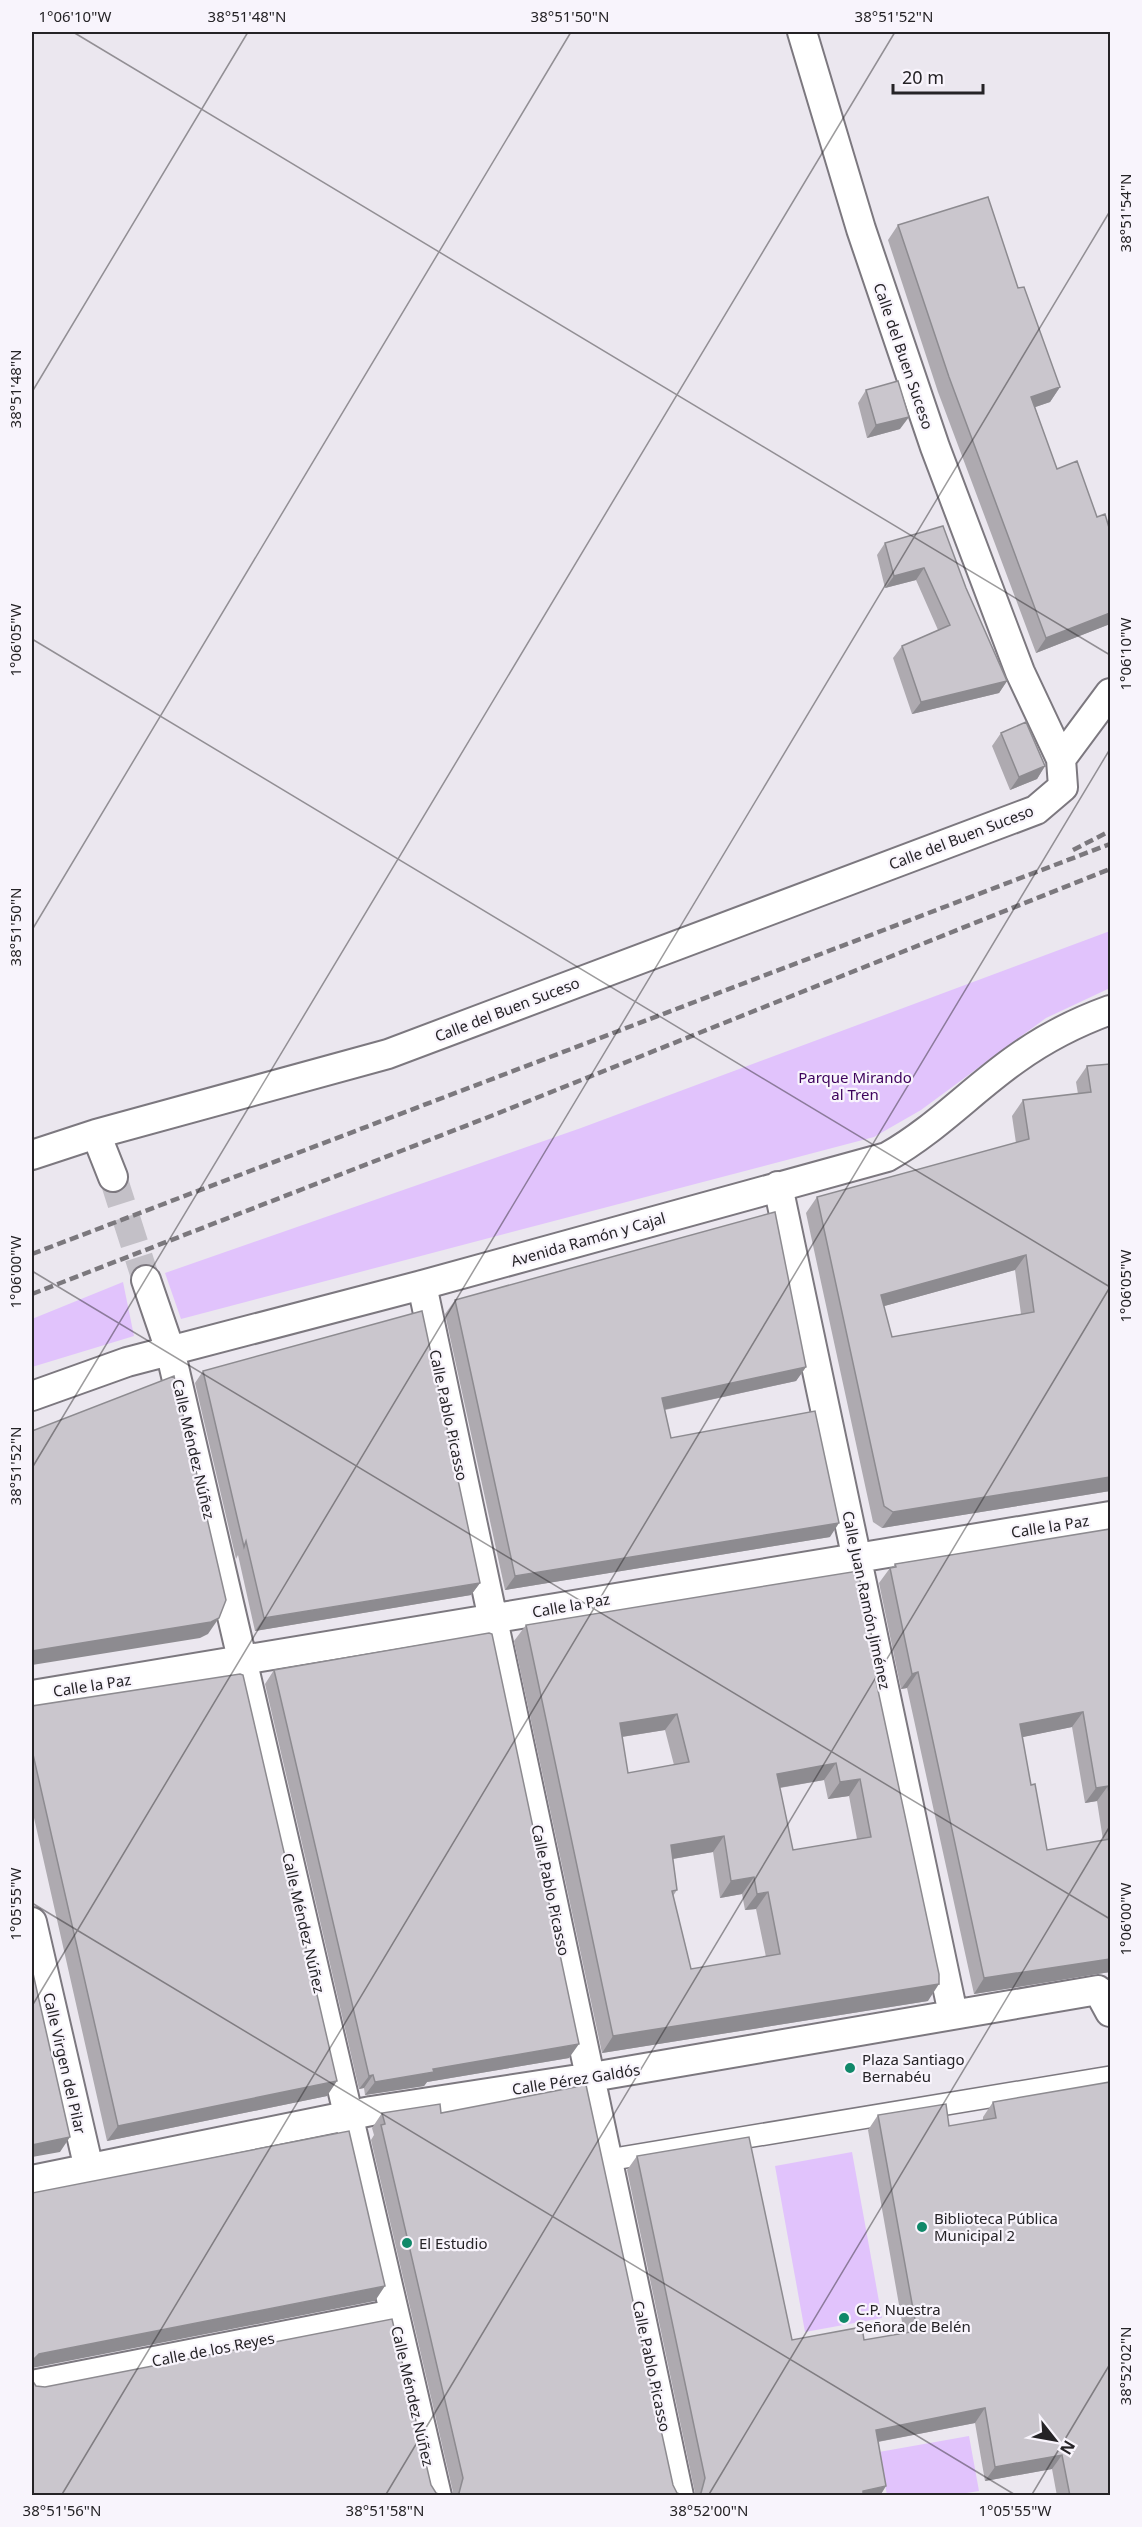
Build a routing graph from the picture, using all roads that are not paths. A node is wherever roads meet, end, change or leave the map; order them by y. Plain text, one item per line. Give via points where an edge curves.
1 (802, 32) edge
2 (1110, 693) edge
3 (1061, 759) junction
4 (1110, 1010) edge
5 (96, 1134) junction
6 (32, 1155) edge
7 (113, 1177) tunnel mouth
8 (778, 1186) junction
9 (146, 1280) tunnel mouth
10 (422, 1285) junction
11 (170, 1350) junction
12 (32, 1396) edge
13 (1110, 1516) edge
14 (858, 1557) junction
15 (491, 1618) junction
16 (244, 1661) junction
17 (32, 1695) edge
18 (32, 1922) edge
19 (1110, 2012) edge
20 (953, 2014) junction
21 (592, 2077) junction
22 (1110, 2077) edge
23 (348, 2118) junction
24 (608, 2160) junction
25 (89, 2169) junction
26 (32, 2180) edge
27 (394, 2314) junction
28 (32, 2385) edge
29 (437, 2496) edge
30 (679, 2496) edge

1 - 3 street, Calle del Buen Suceso via 861,229 934,447 1020,672
2 - 3 street
3 - 5 street, Calle del Buen Suceso via 1063,787 1036,810 387,1054
4 - 8 street, Avenida Ramón y Cajal via 1066,1029 1014,1060 917,1138 887,1157
5 - 6 street
5 - 7 street
8 - 10 street, Avenida Ramón y Cajal
8 - 14 street, Calle Juan Ramón Jiménez
9 - 11 street, Calle Méndez Núñez
10 - 11 street, Avenida Ramón y Cajal
10 - 15 street, Calle Pablo Picasso
11 - 12 street, Avenida Ramón y Cajal
11 - 16 street, Calle Méndez Núñez
13 - 14 street, Calle la Paz
14 - 15 street, Calle la Paz
14 - 20 street, Calle Juan Ramón Jiménez
15 - 16 street, Calle la Paz
15 - 21 street, Calle Pablo Picasso
16 - 17 street, Calle la Paz
16 - 23 street, Calle Méndez Núñez
18 - 25 street, Calle Virgen del Pilar
19 - 20 street, Calle Pérez Galdós via 1098,1990
20 - 21 street, Calle Pérez Galdós
21 - 23 street, Calle Pérez Galdós via 371,2111
21 - 24 street, Calle Pablo Picasso
22 - 24 street
23 - 25 street, Calle Pérez Galdós
23 - 27 street, Calle Méndez Núñez
24 - 30 street, Calle Pablo Picasso
25 - 26 street, Calle Pérez Galdós
27 - 28 street, Calle de los Reyes
27 - 29 street, Calle Méndez Núñez

